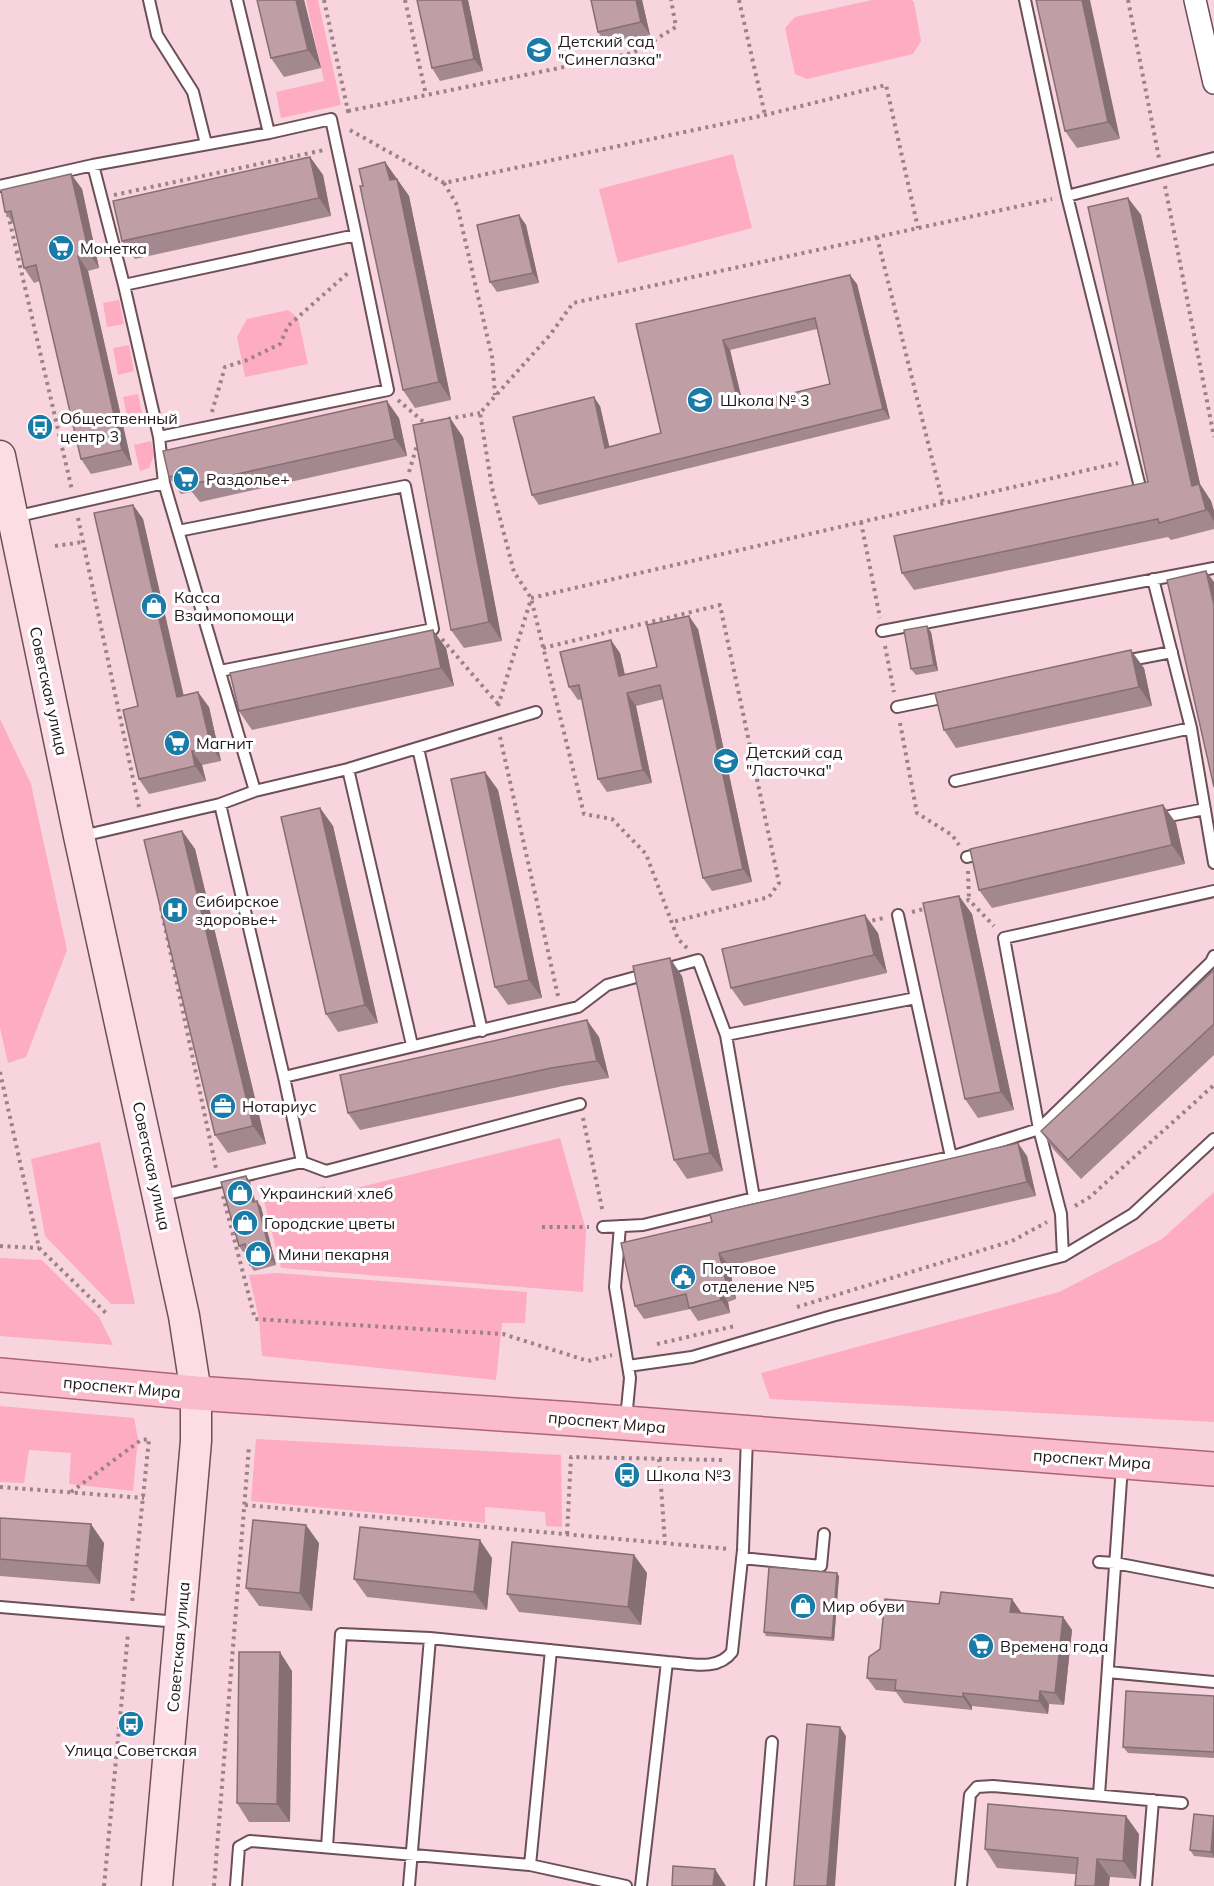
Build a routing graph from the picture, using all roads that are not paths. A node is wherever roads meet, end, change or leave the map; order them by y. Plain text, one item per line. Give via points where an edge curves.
1 (149, 0) edge
2 (237, 0) edge
3 (1025, 0) edge
4 (1195, 0) edge
5 (1214, 83) edge
6 (269, 133) junction
7 (206, 144) junction
8 (1214, 158) edge
9 (93, 165) junction
10 (0, 186) edge
11 (1067, 196) junction
12 (356, 235) junction
13 (124, 285) junction
14 (159, 437) junction
15 (0, 456) edge
16 (164, 483) junction
17 (1140, 487) edge
18 (14, 517) junction
19 (177, 531) junction
20 (1214, 568) edge
21 (1153, 579) junction
22 (882, 630) dead end
23 (1172, 652) junction
24 (1114, 663) edge
25 (220, 671) junction
26 (966, 693) edge
27 (897, 706) dead end
28 (536, 712) dead end
29 (1191, 728) junction
30 (418, 748) junction
31 (348, 769) junction
32 (955, 781) dead end
33 (255, 791) junction
34 (220, 804) junction
35 (1205, 809) junction
36 (1149, 820) edge
37 (80, 836) junction
38 (1001, 850) edge
39 (967, 857) dead end
40 (1214, 863) edge
41 (1214, 891) edge
42 (898, 915) road end
43 (1214, 956) edge
44 (916, 998) junction
45 (482, 1031) junction
46 (726, 1035) junction
47 (412, 1045) junction
48 (284, 1077) junction
49 (580, 1104) road end
50 (1039, 1129) junction
51 (1214, 1139) edge
52 (951, 1157) junction
53 (302, 1162) junction
54 (159, 1196) junction
55 (754, 1198) junction
56 (620, 1226) junction
57 (603, 1227) road end
58 (1063, 1256) junction
59 (628, 1366) junction
60 (0, 1375) edge
61 (196, 1393) junction
62 (626, 1423) junction
63 (747, 1434) junction
64 (1214, 1456) edge
65 (1129, 1462) junction
66 (1214, 1469) edge
67 (1214, 1486) edge
68 (824, 1534) dead end
69 (743, 1554) junction
70 (1099, 1562) dead end
71 (1114, 1563) junction
72 (1214, 1582) edge
73 (0, 1607) edge
74 (181, 1623) junction
75 (430, 1638) junction
76 (551, 1650) junction
77 (667, 1662) junction
78 (1108, 1672) junction
79 (1214, 1682) edge
80 (772, 1742) dead end
81 (1099, 1795) junction
82 (1153, 1800) junction
83 (1182, 1803) dead end
84 (327, 1847) junction
85 (412, 1855) junction
86 (530, 1865) junction
87 (157, 1886) edge
88 (236, 1886) edge
89 (409, 1886) edge
90 (626, 1886) edge
91 (642, 1886) edge
92 (760, 1886) edge
93 (961, 1886) edge
94 (1146, 1886) edge

1 - 7 lane via 157,34 193,92
2 - 6 lane
3 - 11 lane
4 - 5 street
6 - 7 lane
6 - 12 lane via 331,119
7 - 9 lane
8 - 11 lane
9 - 10 lane
9 - 13 lane
11 - 17 lane
12 - 13 lane
12 - 14 lane via 388,390
13 - 14 lane
14 - 16 lane
15 - 18 main road, Советская улица
16 - 18 lane
16 - 19 lane
18 - 37 main road, Советская улица
19 - 25 lane
19 - 25 lane via 405,486 433,629
20 - 21 lane
21 - 22 lane
21 - 23 lane
23 - 24 lane
23 - 29 lane
25 - 33 lane
26 - 27 lane
28 - 30 lane
29 - 32 lane
29 - 35 lane
30 - 31 lane
30 - 45 lane
31 - 33 lane
31 - 47 lane
33 - 34 lane
34 - 37 lane
34 - 48 lane
35 - 36 lane
35 - 40 lane
37 - 54 main road, Советская улица
38 - 39 lane
41 - 50 lane via 1004,938
42 - 44 lane
43 - 50 lane
44 - 46 lane
44 - 52 lane
45 - 46 lane via 578,1007 607,985 698,960
45 - 47 lane
46 - 55 lane
47 - 48 lane
48 - 53 lane
49 - 53 lane via 326,1171
50 - 52 lane
50 - 58 lane via 1061,1214
51 - 58 lane via 1133,1214
52 - 55 lane
53 - 54 lane
54 - 61 main road, Советская улица
55 - 56 lane via 643,1225
56 - 57 lane
56 - 59 lane via 615,1287
58 - 59 lane via 692,1357
59 - 62 lane
60 - 61 main road, проспект Мира
61 - 62 main road, проспект Мира
61 - 74 main road, Советская улица via 196,1441
62 - 63 main road, проспект Мира
63 - 65 main road, проспект Мира
63 - 69 lane
64 - 65 main road
65 - 66 main road, проспект Мира
65 - 67 main road
65 - 71 lane
68 - 69 lane via 821,1566
69 - 77 lane via 732,1652 715,1665
70 - 71 lane
71 - 72 lane
71 - 78 lane
73 - 74 lane
74 - 87 main road, Советская улица
75 - 76 lane
75 - 84 lane via 341,1634
75 - 85 lane
76 - 77 lane
76 - 86 lane
77 - 91 lane
78 - 79 lane
78 - 81 lane
80 - 92 lane
81 - 82 lane
81 - 93 lane via 977,1787 970,1795
82 - 83 lane
82 - 94 lane
84 - 85 lane
84 - 88 lane via 250,1841 239,1846
85 - 86 lane
85 - 89 lane
86 - 90 lane

